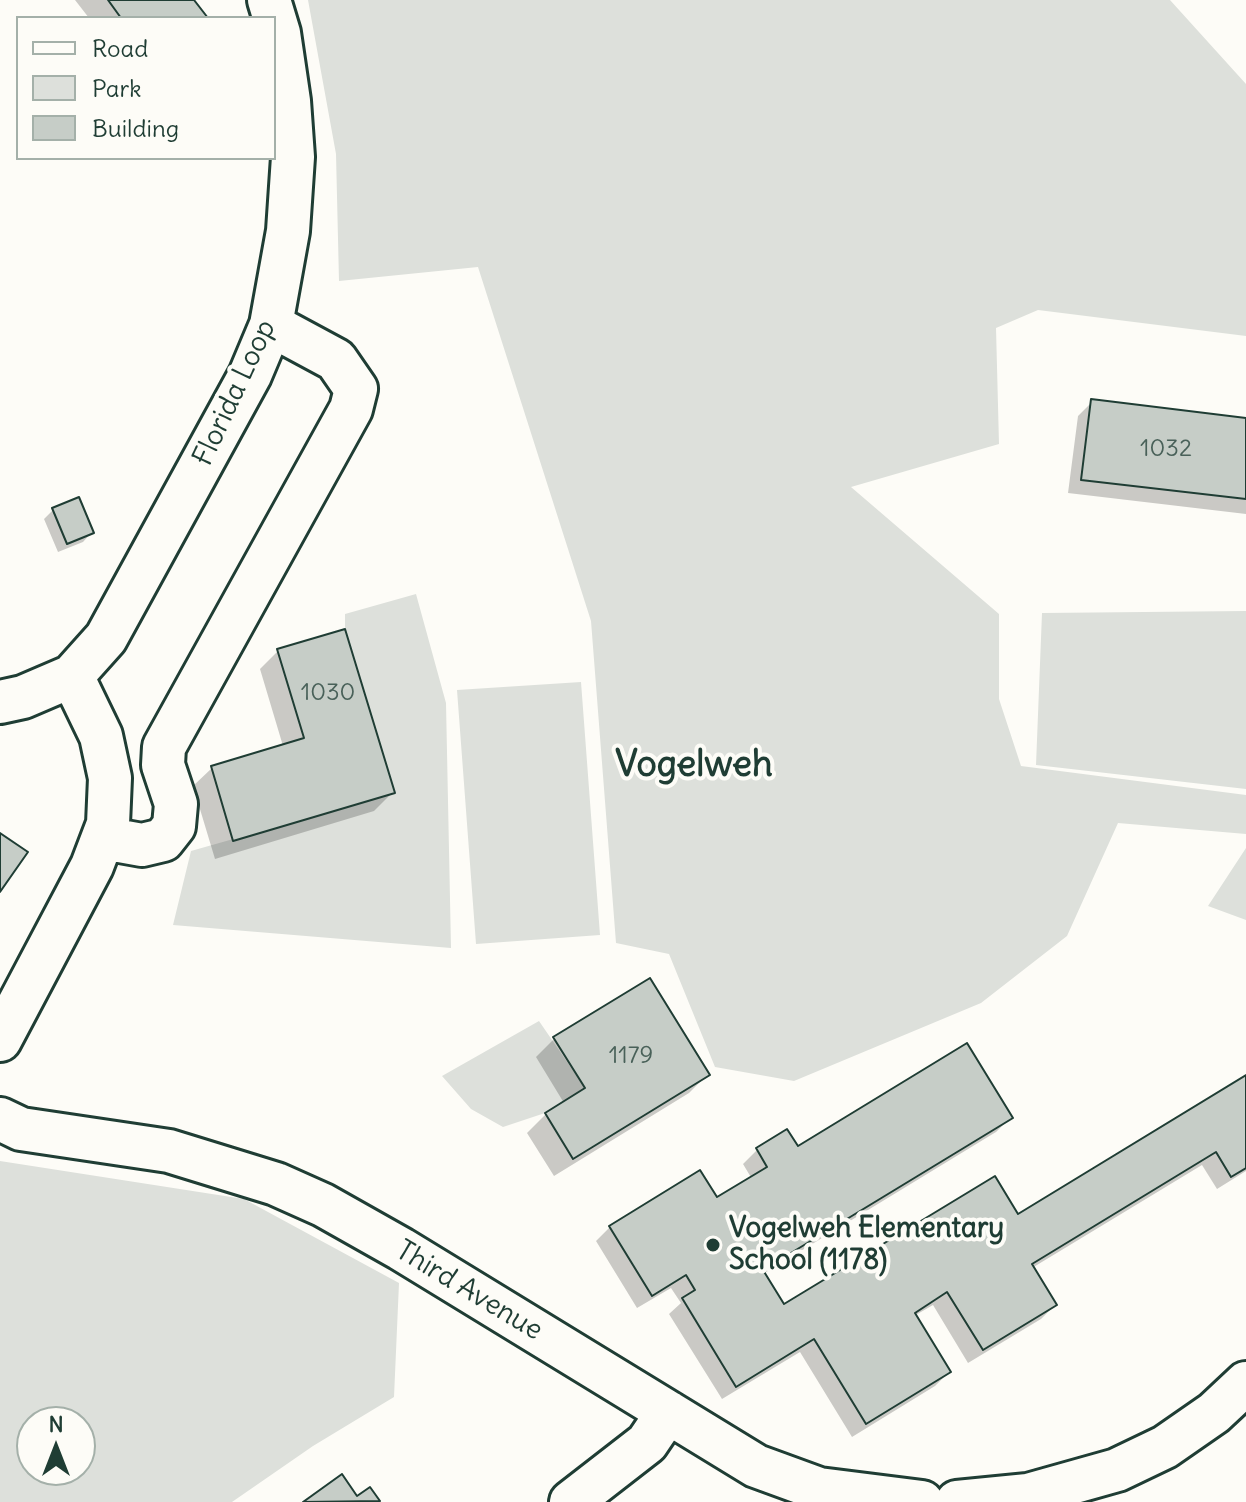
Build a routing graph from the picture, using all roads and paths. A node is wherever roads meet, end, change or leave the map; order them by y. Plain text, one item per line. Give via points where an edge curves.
1 (276, 23) edge
2 (271, 325) junction
3 (72, 676) junction
4 (0, 702) edge
5 (103, 838) junction
6 (0, 1040) edge
7 (0, 1119) edge
8 (1246, 1383) edge
9 (668, 1412) junction
10 (571, 1502) edge
11 (922, 1502) edge
12 (957, 1502) edge

1 - 2 street, Florida Loop via 293,157 288,231
2 - 3 street, Florida Loop via 250,375 135,590 106,638
2 - 5 street via 336,360 356,389 351,409 164,747 163,765 176,804 174,826 163,840 142,845
3 - 4 street, Florida Loop
3 - 5 street via 101,736 110,778
5 - 6 street
7 - 9 street, Third Avenue via 21,1129 169,1151 276,1184 401,1249
8 - 12 street via 1165,1447 1117,1470 1028,1495
9 - 10 street via 647,1443
9 - 11 street, Third Avenue via 784,1478 853,1496

